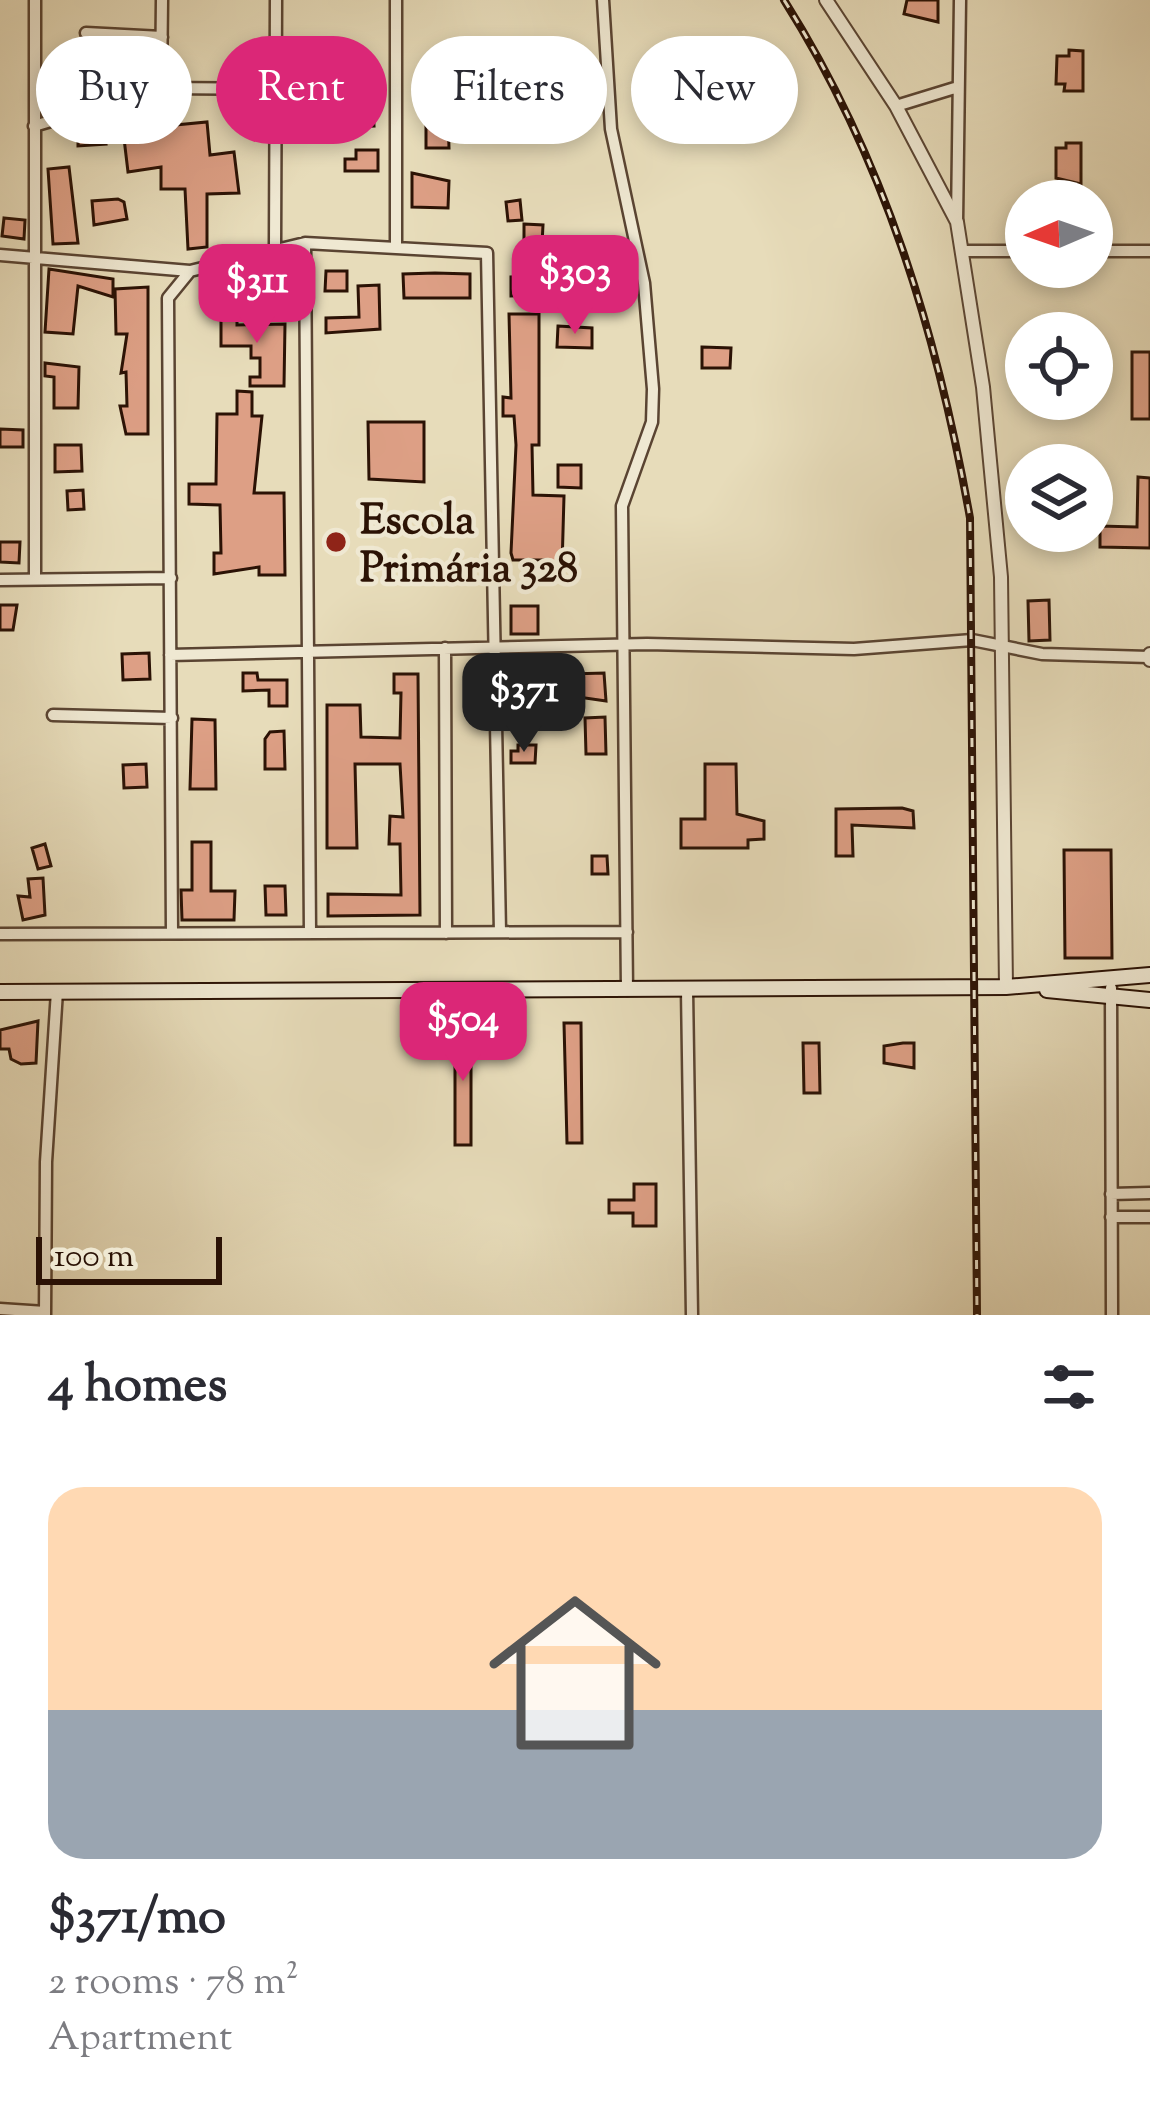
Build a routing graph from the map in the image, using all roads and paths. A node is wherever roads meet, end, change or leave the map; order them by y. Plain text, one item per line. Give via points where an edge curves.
1 (35, 0) edge
2 (163, 0) edge
3 (276, 0) edge
4 (396, 0) edge
5 (603, 0) edge
6 (826, 0) edge
7 (960, 0) edge
8 (86, 33) dead end
9 (143, 36) edge
10 (162, 36) edge
11 (275, 36) edge
12 (958, 87) junction
13 (896, 106) junction
14 (34, 125) joint
15 (274, 144) edge
16 (958, 222) junction
17 (305, 243) junction
18 (274, 247) junction
19 (396, 248) junction
20 (1150, 250) edge
21 (962, 251) junction
22 (1005, 251) edge
23 (1113, 251) edge
24 (0, 255) edge
25 (34, 256) junction
26 (190, 271) junction
27 (171, 578) junction
28 (35, 579) junction
29 (0, 580) edge
30 (1001, 647) junction
31 (445, 648) junction
32 (495, 648) junction
33 (624, 648) junction
34 (308, 652) junction
35 (170, 655) junction
36 (1150, 657) edge
37 (53, 716) dead end
38 (172, 718) junction
39 (446, 932) junction
40 (500, 932) junction
41 (627, 932) junction
42 (172, 933) junction
43 (310, 933) junction
44 (0, 934) edge
45 (1150, 976) edge
46 (1111, 977) junction
47 (1012, 987) junction
48 (627, 990) junction
49 (687, 990) junction
50 (57, 991) junction
51 (0, 992) edge
52 (1111, 998) junction
53 (1150, 1000) edge
54 (1111, 1193) junction
55 (1150, 1193) edge
56 (1150, 1216) edge
57 (1111, 1217) junction
58 (0, 1309) edge
59 (45, 1313) edge
60 (692, 1315) edge
61 (1112, 1315) edge

1 - 14 street
2 - 10 street
3 - 11 street
4 - 19 street
5 - 33 street via 611,129 644,283 653,388 652,422 622,506
6 - 13 street
7 - 12 street
8 - 9 street
12 - 13 street
12 - 16 street
13 - 16 street
14 - 25 street
15 - 18 street
16 - 21 street
17 - 18 street
17 - 19 street
17 - 34 street
18 - 26 street
19 - 32 street via 487,253
20 - 23 street
21 - 22 street
21 - 30 street via 995,481
24 - 25 street
25 - 26 street
25 - 28 street
26 - 27 street via 168,298
27 - 28 street
27 - 35 street
28 - 29 street
30 - 33 street via 972,640 854,650
30 - 36 street
30 - 47 street
31 - 32 street
31 - 34 street
31 - 39 street
32 - 33 street
32 - 40 street
33 - 41 street
34 - 35 street
34 - 43 street
35 - 38 street
37 - 38 street
38 - 42 street
39 - 40 street
39 - 43 street
40 - 41 street
41 - 48 street
42 - 43 street
42 - 44 street
45 - 46 main road
46 - 47 main road
46 - 52 street
47 - 49 main road
47 - 52 main road
48 - 49 main road
48 - 50 main road
49 - 60 street
50 - 51 main road
50 - 59 street
52 - 53 main road
52 - 54 street
54 - 55 street
54 - 57 street
56 - 57 street
57 - 61 street
58 - 59 street

